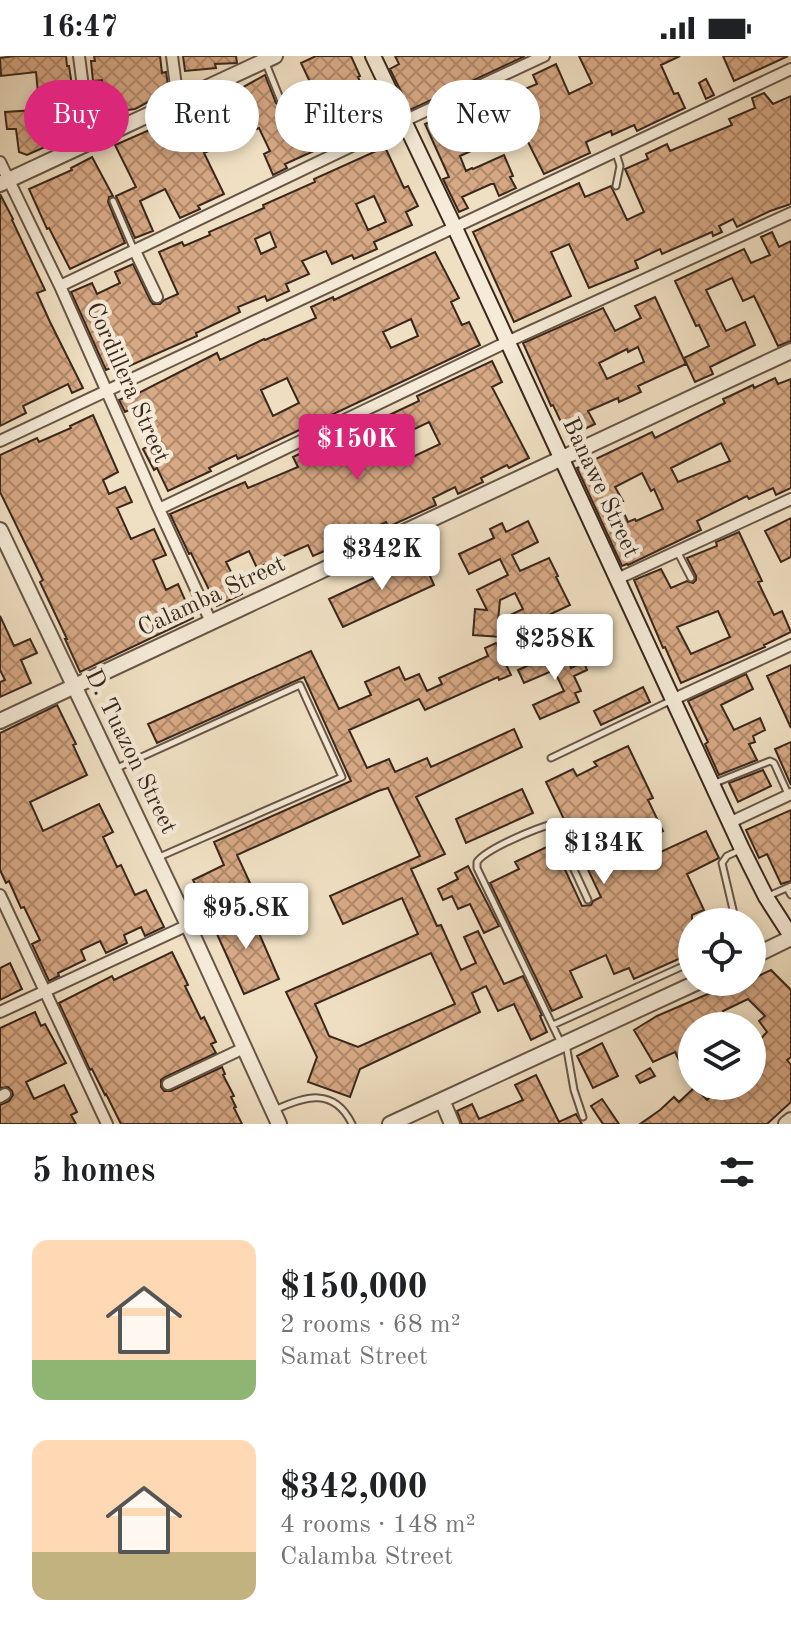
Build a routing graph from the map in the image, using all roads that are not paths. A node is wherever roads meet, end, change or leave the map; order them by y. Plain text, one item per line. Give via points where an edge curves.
1 (79, 56) edge
2 (172, 56) edge
3 (373, 56) edge
4 (544, 56) edge
5 (267, 58) edge
6 (791, 69) edge
7 (82, 80) edge
8 (175, 80) edge
9 (221, 80) edge
10 (384, 80) edge
11 (275, 83) edge
12 (411, 118) edge
13 (411, 136) edge
14 (67, 152) edge
15 (340, 152) edge
16 (615, 152) junction
17 (0, 162) edge
18 (4, 182) edge
19 (616, 186) dead end
20 (113, 201) dead end
21 (791, 213) edge
22 (455, 228) junction
23 (135, 251) junction
24 (60, 286) junction
25 (157, 297) dead end
26 (507, 342) junction
27 (791, 351) edge
28 (105, 391) junction
29 (0, 441) edge
30 (561, 457) junction
31 (791, 499) edge
32 (159, 509) junction
33 (0, 530) edge
34 (677, 551) junction
35 (691, 578) dead end
36 (617, 579) junction
37 (211, 622) junction
38 (791, 645) edge
39 (74, 687) junction
40 (674, 699) junction
41 (0, 721) edge
42 (551, 758) dead end
43 (114, 770) junction
44 (713, 784) junction
45 (790, 794) edge
46 (731, 822) junction
47 (742, 849) junction
48 (156, 859) junction
49 (789, 887) edge
50 (0, 895) edge
51 (791, 895) edge
52 (766, 897) junction
53 (588, 900) dead end
54 (733, 908) edge
55 (188, 925) junction
56 (791, 937) edge
57 (766, 950) edge
58 (678, 968) edge
59 (45, 990) junction
60 (678, 991) edge
61 (0, 1012) edge
62 (553, 1025) junction
63 (564, 1044) junction
64 (244, 1048) junction
65 (168, 1084) dead end
66 (442, 1100) junction
67 (583, 1117) dead end
68 (276, 1118) edge
69 (791, 1120) edge
70 (107, 1124) edge
71 (352, 1124) edge
72 (390, 1124) edge
73 (452, 1124) edge
74 (786, 1124) edge

1 - 7 street
2 - 8 street
3 - 10 street, Banawe Street
4 - 12 street
5 - 9 street
5 - 11 lane
6 - 16 street
13 - 22 street, Banawe Street
14 - 18 street
15 - 23 street
16 - 19 lane via 620,166
16 - 22 street
17 - 18 street, Cordillera Street
18 - 24 street, Cordillera Street
20 - 23 lane
21 - 26 street
22 - 26 street, Banawe Street
22 - 28 street
23 - 24 street
23 - 25 street
24 - 28 street, Cordillera Street
26 - 30 street, Banawe Street
26 - 32 street
27 - 30 street, Calamba Street
28 - 29 street
28 - 32 street, Cordillera Street
30 - 36 street, Banawe Street
30 - 37 street, Calamba Street
31 - 34 street
32 - 37 street, Cordillera Street
33 - 39 street, D. Tuazon Street
34 - 35 lane
34 - 36 street
36 - 40 street, Banawe Street
37 - 39 street, Calamba Street
38 - 40 street
39 - 41 street, Calamba Street
39 - 43 street, D. Tuazon Street
40 - 42 lane
40 - 44 street, Banawe Street
43 - 48 street, D. Tuazon Street
43 - 48 lane via 300,685 342,777
44 - 45 lane via 770,761
44 - 46 street, Banawe Street
45 - 46 street
46 - 47 street, Banawe Street
47 - 52 street, Banawe Street
47 - 54 lane via 722,863
48 - 55 street, D. Tuazon Street
49 - 51 lane
49 - 52 lane
50 - 59 street
52 - 56 street, Banawe Street
53 - 62 lane via 552,823 491,850 477,862
55 - 59 street
55 - 64 street, D. Tuazon Street
56 - 57 street
58 - 62 lane
59 - 61 street
59 - 70 street
60 - 63 street
62 - 63 lane
63 - 66 street
63 - 67 lane
64 - 65 street
64 - 68 street, D. Tuazon Street
66 - 72 street
66 - 73 street
68 - 71 lane via 300,1099 322,1098 341,1108
69 - 74 street

